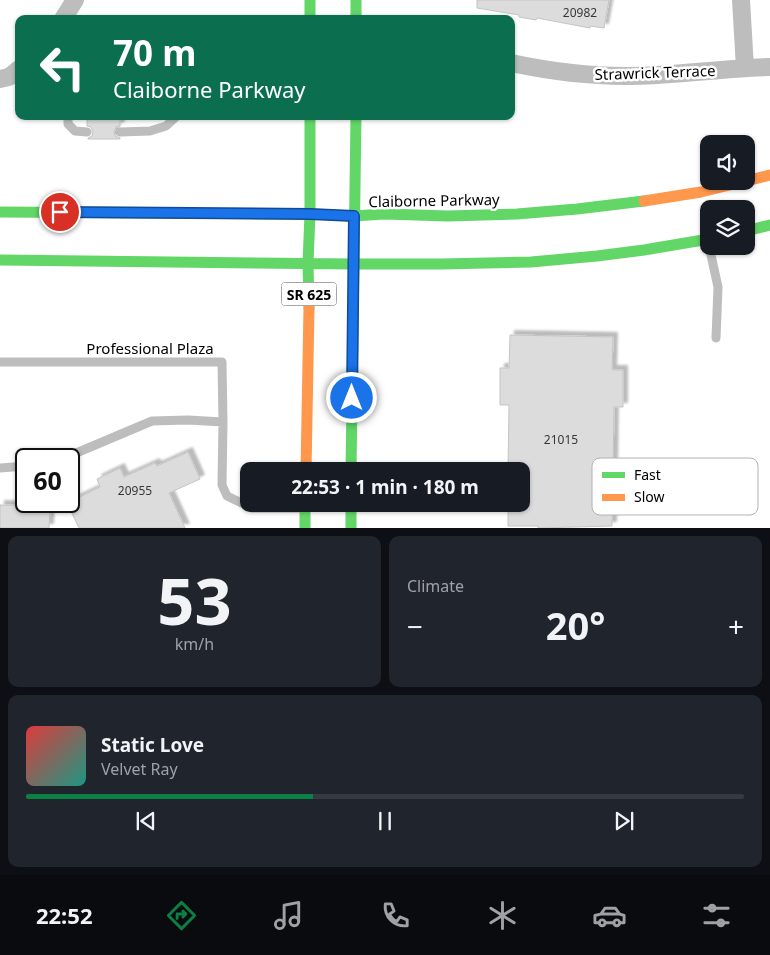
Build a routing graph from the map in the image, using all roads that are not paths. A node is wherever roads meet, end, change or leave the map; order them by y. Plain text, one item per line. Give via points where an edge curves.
1 (75, 0) edge
2 (310, 0) edge
3 (356, 0) edge
4 (741, 0) edge
5 (66, 15) edge
6 (310, 15) edge
7 (356, 15) edge
8 (515, 65) edge
9 (746, 68) junction
10 (770, 68) edge
11 (15, 72) edge
12 (0, 79) edge
13 (68, 120) edge
14 (173, 120) edge
15 (310, 120) edge
16 (356, 120) edge
17 (88, 132) dead end
18 (120, 132) dead end
19 (770, 175) edge
20 (755, 179) edge
21 (709, 190) edge
22 (0, 212) edge
23 (310, 214) junction
24 (354, 216) junction
25 (770, 225) edge
26 (755, 228) edge
27 (700, 243) edge
28 (712, 255) edge
29 (0, 260) edge
30 (308, 263) junction
31 (353, 264) junction
32 (716, 338) dead end
33 (0, 362) edge
34 (223, 422) junction
35 (80, 451) edge
36 (306, 462) edge
37 (351, 462) edge
38 (15, 467) edge
39 (0, 468) edge
40 (240, 502) edge
41 (305, 512) edge
42 (351, 512) edge
43 (305, 528) edge
44 (351, 528) edge

1 - 5 street
2 - 6 main road
3 - 7 main road
4 - 9 street
8 - 9 street, Strawrick Terrace via 569,74 625,76
9 - 10 street, Strawrick Terrace
11 - 12 street
13 - 17 lane via 75,131
14 - 18 lane via 166,126 150,131
15 - 23 main road, SR 625
16 - 24 main road, SR 625
19 - 20 main road, Claiborne Parkway
21 - 24 main road, Claiborne Parkway via 638,202 517,214
22 - 23 main road, Claiborne Parkway
23 - 24 main road, Claiborne Parkway
23 - 30 main road, SR 625
24 - 31 main road, SR 625
25 - 26 main road
27 - 31 main road via 531,262
28 - 32 lane via 718,287
29 - 30 main road
30 - 31 main road
30 - 36 main road, SR 625
31 - 37 main road, SR 625
33 - 34 lane, Professional Plaza via 222,362
34 - 35 lane via 152,421
34 - 40 lane via 222,485 227,496
38 - 39 lane
41 - 43 main road
42 - 44 main road

